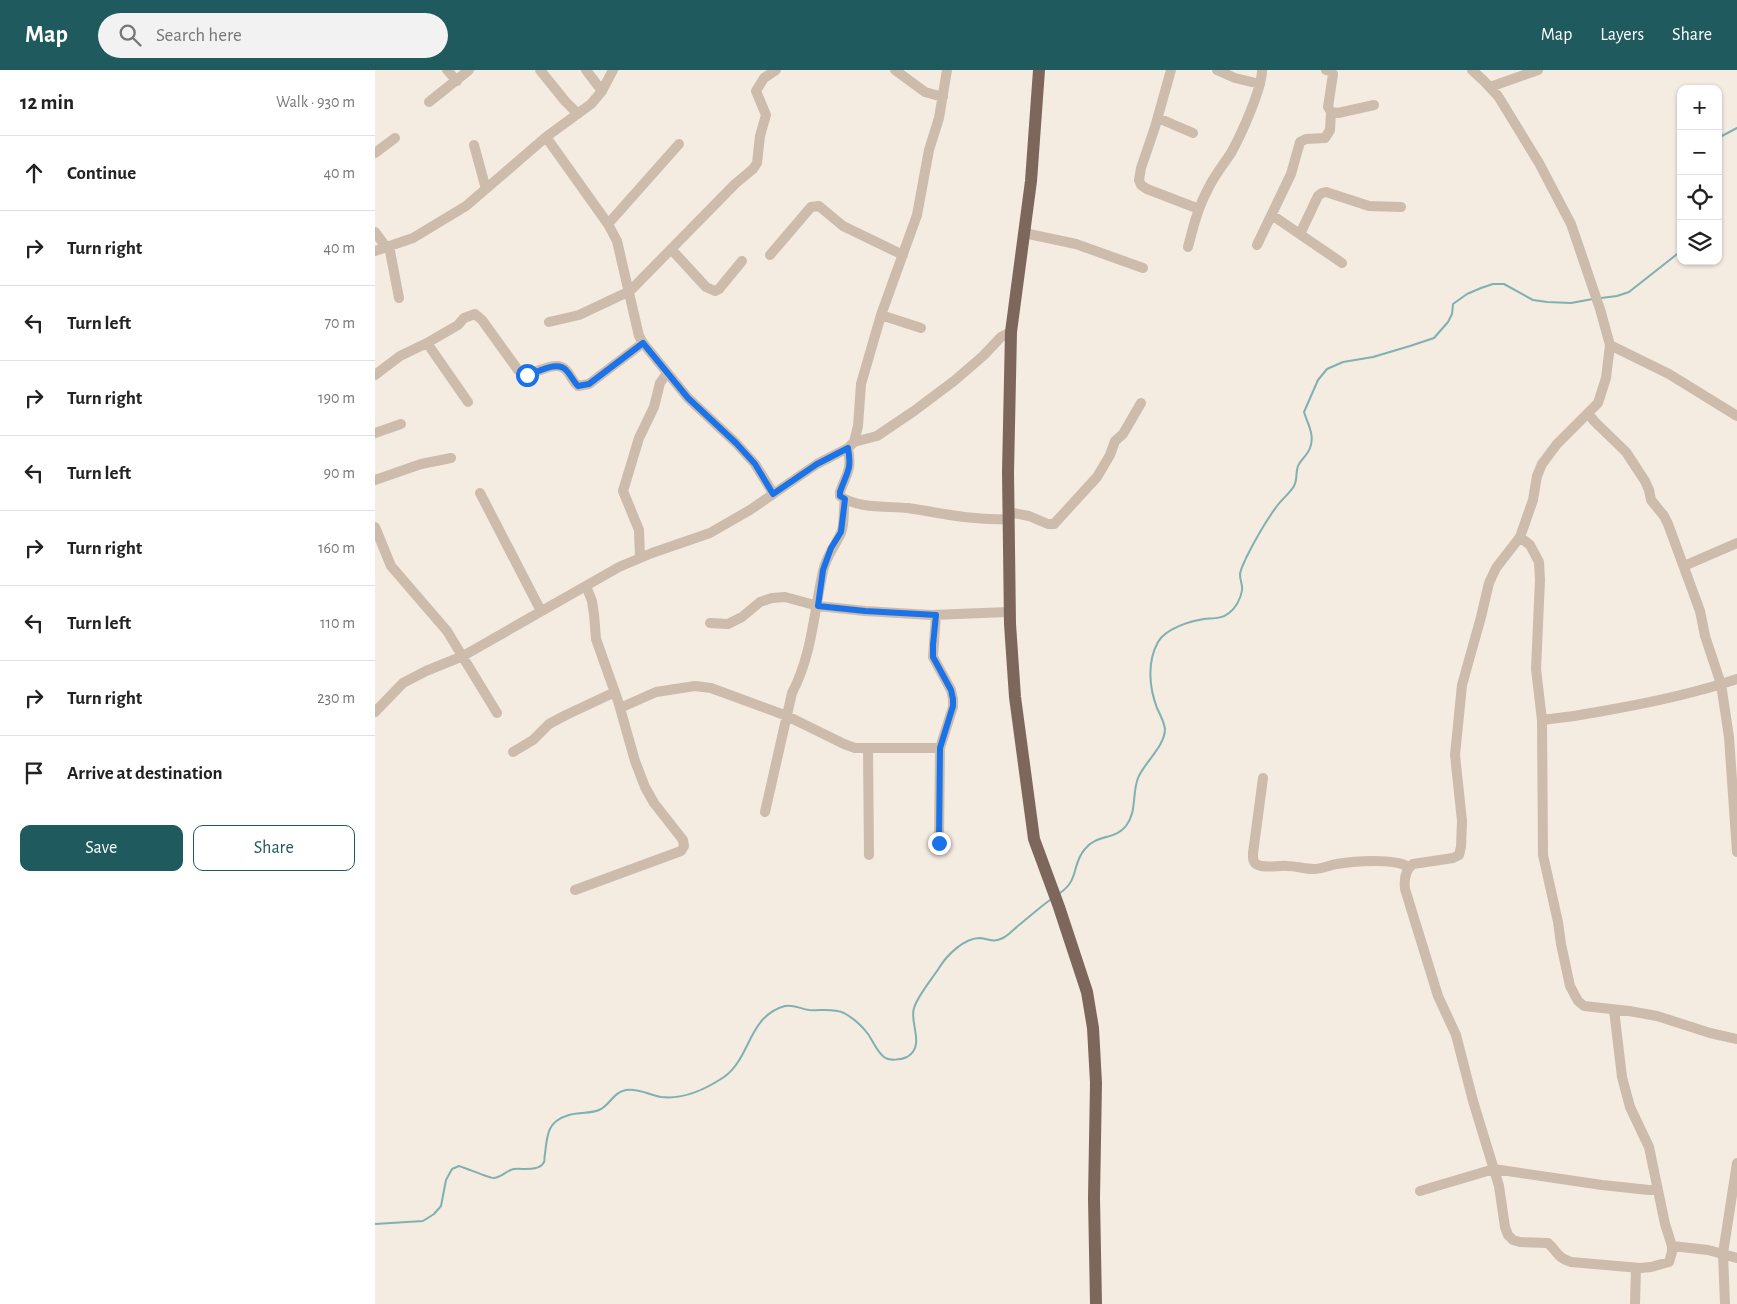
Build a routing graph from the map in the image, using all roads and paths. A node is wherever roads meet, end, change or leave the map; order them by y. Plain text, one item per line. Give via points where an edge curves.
1 (447, 70) edge
2 (469, 70) edge
3 (540, 70) edge
4 (586, 70) edge
5 (613, 70) edge
6 (776, 70) edge
7 (895, 70) edge
8 (947, 70) edge
9 (1039, 70) edge
10 (1171, 70) edge
11 (1217, 70) edge
12 (1262, 70) edge
13 (1326, 70) edge
14 (1472, 70) edge
15 (1538, 70) edge
16 (457, 81) junction
17 (1260, 84) junction
18 (1490, 87) junction
19 (602, 90) junction
20 (943, 97) junction
21 (429, 102) dead end
22 (1373, 105) dead end
23 (1331, 112) junction
24 (578, 114) junction
25 (1158, 118) junction
26 (1193, 132) dead end
27 (546, 137) junction
28 (395, 138) dead end
29 (679, 144) dead end
30 (474, 145) dead end
31 (375, 153) edge
32 (486, 189) junction
33 (1401, 207) dead end
34 (1199, 209) junction
35 (1272, 215) junction
36 (608, 224) junction
37 (375, 232) edge
38 (1024, 233) junction
39 (1300, 234) junction
40 (1257, 245) dead end
41 (388, 246) junction
42 (1187, 247) dead end
43 (671, 249) junction
44 (375, 251) edge
45 (770, 255) dead end
46 (903, 255) junction
47 (742, 261) dead end
48 (1342, 263) dead end
49 (1143, 268) dead end
50 (630, 291) junction
51 (399, 298) dead end
52 (881, 315) junction
53 (549, 322) dead end
54 (921, 328) dead end
55 (1011, 332) junction
56 (427, 343) junction
57 (643, 343) junction
58 (1610, 345) junction
59 (667, 374) junction
60 (375, 375) edge
61 (468, 402) dead end
62 (1141, 403) dead end
63 (1588, 413) junction
64 (1737, 416) edge
65 (401, 424) dead end
66 (375, 432) edge
67 (851, 445) junction
68 (451, 458) dead end
69 (375, 480) edge
70 (479, 493) dead end
71 (773, 494) junction
72 (845, 499) junction
73 (1008, 516) junction
74 (375, 527) edge
75 (1520, 537) junction
76 (1737, 543) edge
77 (640, 558) junction
78 (1684, 566) junction
79 (586, 586) junction
80 (818, 606) junction
81 (541, 611) junction
82 (1009, 612) junction
83 (936, 615) junction
84 (710, 623) dead end
85 (463, 656) junction
86 (1737, 678) edge
87 (1721, 684) junction
88 (615, 692) junction
89 (620, 708) junction
90 (375, 712) edge
91 (497, 713) dead end
92 (787, 716) junction
93 (1542, 720) junction
94 (868, 748) junction
95 (940, 748) junction
96 (513, 752) dead end
97 (1263, 778) dead end
98 (1735, 791) edge
99 (765, 812) dead end
100 (939, 843) dead end
101 (1737, 852) edge
102 (869, 855) dead end
103 (1409, 867) junction
104 (575, 890) dead end
105 (1614, 1010) junction
106 (1737, 1039) edge
107 (1737, 1163) edge
108 (1494, 1168) junction
109 (1658, 1190) junction
110 (1420, 1191) dead end
111 (1671, 1246) junction
112 (1723, 1253) junction
113 (1737, 1258) edge
114 (1636, 1268) junction
115 (1096, 1304) edge
116 (1635, 1304) edge
117 (1725, 1304) edge

1 - 16 street
2 - 16 street
3 - 24 street
4 - 19 street
5 - 19 street
6 - 43 street via 764,78 756,91 766,115 757,163
7 - 20 street via 925,92
8 - 20 street
9 - 38 main road
10 - 25 street
11 - 17 street
12 - 17 street
13 - 23 street via 1333,74 1328,107
14 - 18 street
15 - 18 street
16 - 21 street
17 - 34 street via 1232,150 1207,189
18 - 58 street via 1539,163 1571,224
19 - 24 street
20 - 46 street via 917,215
22 - 23 street
23 - 35 street via 1330,130 1325,138 1300,142 1291,174
24 - 27 street
25 - 26 street
25 - 34 street via 1141,168 1141,185
27 - 32 street
27 - 36 street
28 - 31 street
29 - 36 street
30 - 32 street
32 - 41 street via 445,220 413,238
33 - 39 street via 1369,206 1327,192 1321,193
34 - 42 street
35 - 39 street
35 - 40 street
36 - 50 street via 617,241
37 - 41 street
38 - 49 street via 1076,244
38 - 55 main road
39 - 48 street
41 - 44 street
41 - 51 street
43 - 47 street via 706,287 715,291
43 - 50 street
45 - 46 street via 811,207 819,206 843,226
46 - 52 street
50 - 53 street via 579,315
50 - 57 street
52 - 54 street
52 - 67 street via 861,384 858,426
55 - 67 street via 914,411 877,436
55 - 73 main road
56 - 57 street via 475,314 483,320 518,370 527,375 562,366 578,386 589,384
56 - 60 street via 400,356
56 - 61 street
57 - 59 street
58 - 63 street via 1606,378 1598,403
58 - 64 street via 1669,374
59 - 71 street via 755,464
59 - 77 street via 661,379 623,491 639,530
62 - 73 street via 1131,423 1115,441 1097,477 1054,524 1029,516
63 - 75 street via 1542,464
63 - 78 street via 1639,469 1651,500 1668,524
65 - 66 street
67 - 71 street
67 - 72 street via 850,470 840,492
68 - 69 street via 421,464
70 - 81 street
71 - 77 street via 710,534
72 - 73 street via 866,505 991,520
72 - 80 street via 841,532 823,570
73 - 82 main road
74 - 85 street via 391,566 447,631
75 - 93 street via 1530,545 1539,562 1536,669
75 - 103 street via 1496,568 1489,583 1461,684 1455,755 1462,821 1459,855
76 - 78 street
77 - 79 street
78 - 87 street
79 - 81 street
79 - 88 street via 595,614 596,639
80 - 83 street
80 - 84 street via 785,597 772,598 760,602 728,624
80 - 92 street via 801,676 792,693
81 - 85 street
82 - 83 street
82 - 115 main road via 1012,664 1034,839 1087,992 1093,1028
83 - 95 street via 933,657 953,699
85 - 90 street via 403,683
85 - 91 street
86 - 87 street
87 - 93 street via 1642,705
87 - 98 street
88 - 89 street
88 - 96 street via 566,714
89 - 92 street via 656,692 695,686 711,688
89 - 104 street via 645,787 684,846 681,851
92 - 94 street via 844,744
92 - 99 street
93 - 105 street via 1543,855 1569,986 1584,1006
94 - 95 street
94 - 102 street
95 - 100 street
97 - 103 street via 1253,853 1256,864 1313,869 1335,864 1399,862
98 - 101 street
103 - 108 street via 1404,879 1409,905 1438,996 1456,1036
105 - 106 street via 1657,1016
105 - 109 street via 1622,1077 1630,1107 1649,1147
107 - 112 street
108 - 109 street
108 - 110 street
108 - 114 street via 1505,1227 1513,1240 1548,1243 1557,1255 1571,1262
109 - 111 street
111 - 112 street
111 - 114 street via 1669,1262
112 - 113 street
112 - 117 street
114 - 116 street

